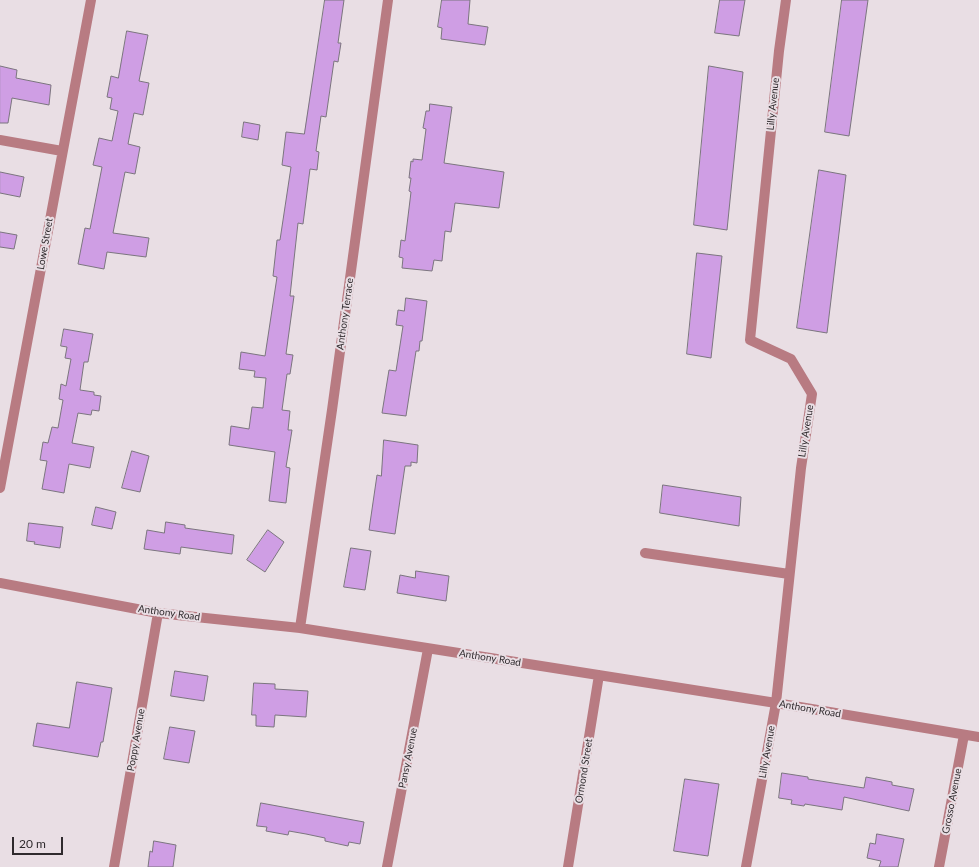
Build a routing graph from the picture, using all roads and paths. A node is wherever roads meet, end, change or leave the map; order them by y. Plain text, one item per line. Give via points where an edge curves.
1 (90, 0) edge
2 (388, 0) edge
3 (786, 0) edge
4 (0, 140) edge
5 (62, 151) junction
6 (0, 488) edge
7 (645, 553) dead end
8 (789, 574) junction
9 (0, 583) edge
10 (158, 613) junction
11 (300, 628) junction
12 (428, 649) junction
13 (599, 675) junction
14 (776, 703) junction
15 (964, 735) junction
16 (979, 737) edge
17 (114, 867) edge
18 (387, 867) edge
19 (568, 867) edge
20 (746, 867) edge
21 (939, 867) edge

1 - 5 street, Lowe Street
2 - 11 street, Anthony Terrace
3 - 8 street, Lilly Avenue via 778,51 750,340 791,359 812,394
4 - 5 street
5 - 6 street, Lowe Street
7 - 8 street
8 - 14 street, Lilly Avenue
9 - 10 street, Anthony Road
10 - 11 street, Anthony Road
10 - 17 street, Poppy Avenue
11 - 12 street, Anthony Road
12 - 13 street, Anthony Road
12 - 18 street, Pansy Avenue
13 - 14 street, Anthony Road
13 - 19 street, Ormond Street
14 - 15 street, Anthony Road
14 - 20 street, Lilly Avenue
15 - 16 street, Anthony Road
15 - 21 street, Grosso Avenue

